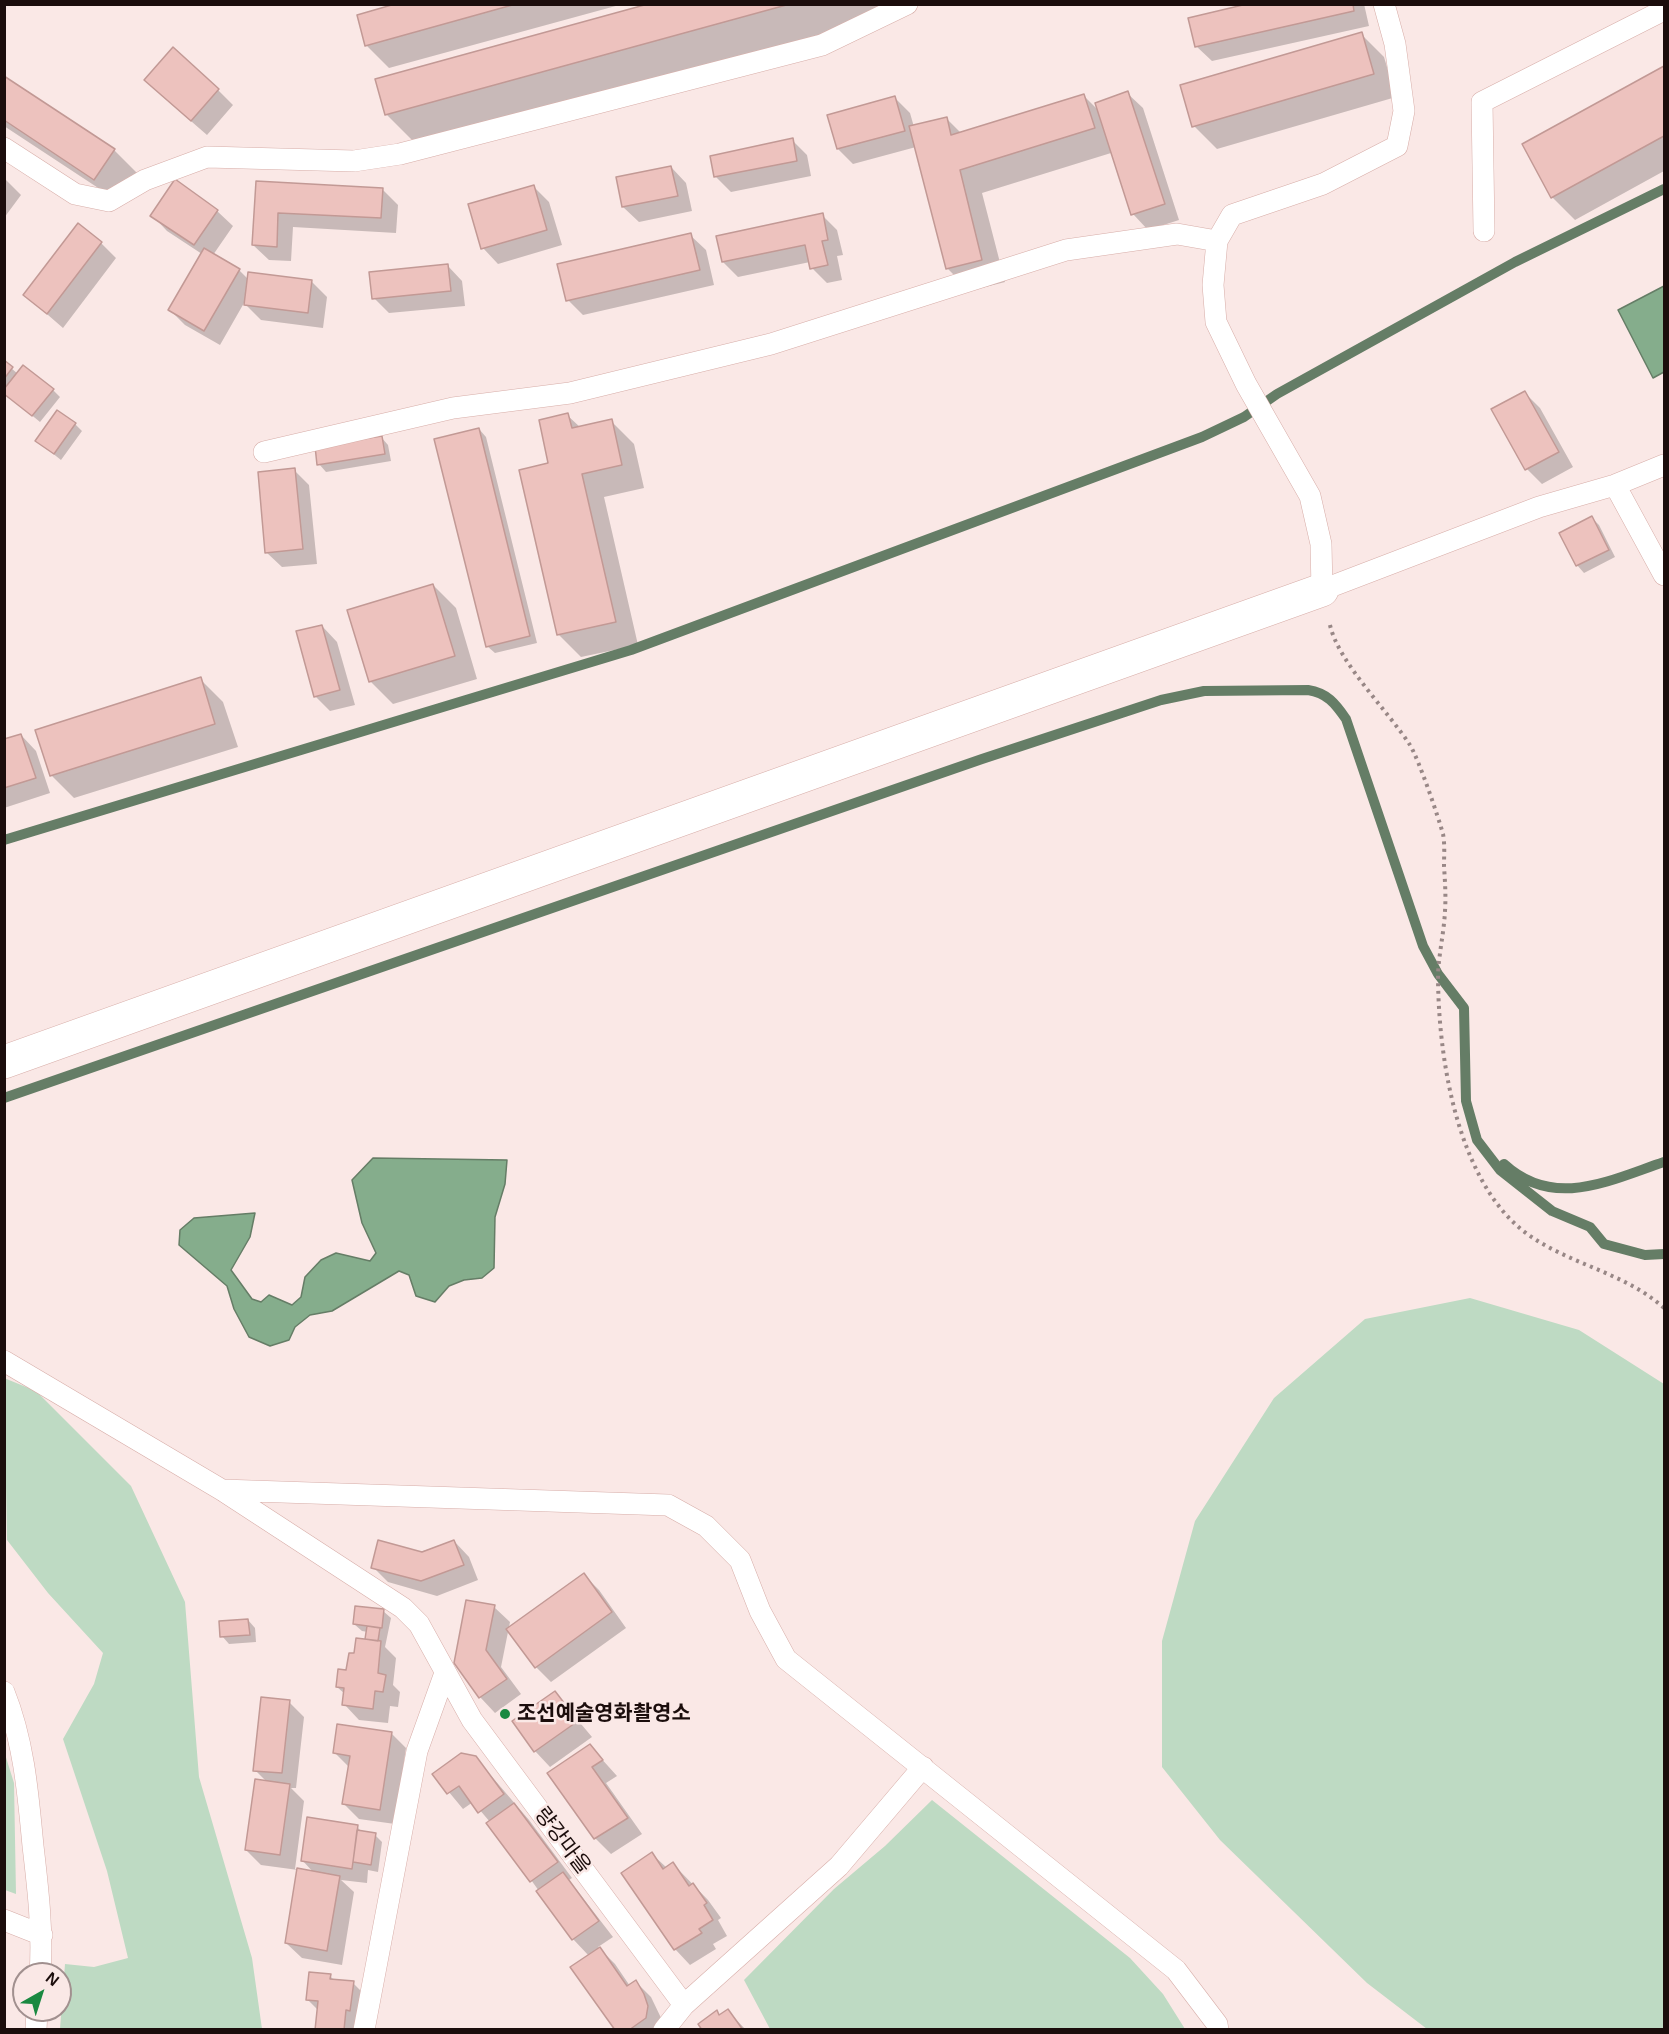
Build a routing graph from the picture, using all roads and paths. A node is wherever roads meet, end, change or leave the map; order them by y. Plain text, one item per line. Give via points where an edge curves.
1 (907, 4) edge
2 (1384, 4) edge
3 (1665, 10) edge
4 (4, 148) edge
5 (1484, 231) dead end
6 (1217, 241) junction
7 (264, 452) dead end
8 (1665, 465) edge
9 (1615, 485) junction
10 (1665, 575) edge
11 (1322, 590) junction
12 (4, 1062) edge
13 (1665, 1308) edge
14 (4, 1361) edge
15 (222, 1490) junction
16 (445, 1673) junction
17 (4, 1692) edge
18 (922, 1767) junction
19 (4, 1920) edge
20 (42, 1935) junction
21 (41, 1962) edge
22 (684, 2005) junction
23 (364, 2030) edge
24 (664, 2030) edge
25 (1218, 2030) edge

1 - 4 lane via 822,45 400,154 354,161 207,157 145,180 109,201 75,194
2 - 6 lane via 1395,44 1404,111 1397,146 1323,184 1232,215
3 - 5 lane via 1482,102
6 - 7 lane via 1177,234 1066,250 771,344 570,393 453,408
6 - 11 lane via 1213,285 1216,322 1246,384 1310,496 1321,544
8 - 9 lane
9 - 10 lane
9 - 11 lane via 1539,507
11 - 12 main road
11 - 13 path via 1332,634 1411,747 1443,836 1445,910 1438,974 1442,1030 1450,1091 1471,1160 1498,1206 1523,1230 1561,1253 1615,1275
14 - 15 lane, 량강마을
15 - 16 lane, 량강마을 via 403,1608 419,1624
15 - 18 lane via 668,1505 706,1526 740,1560 760,1611 786,1659
16 - 22 lane, 량강마을 via 472,1720
16 - 23 lane via 417,1751
17 - 20 lane via 25,1767
18 - 22 lane via 839,1866
18 - 25 lane via 1176,1970
19 - 20 lane
20 - 21 lane
22 - 24 lane

